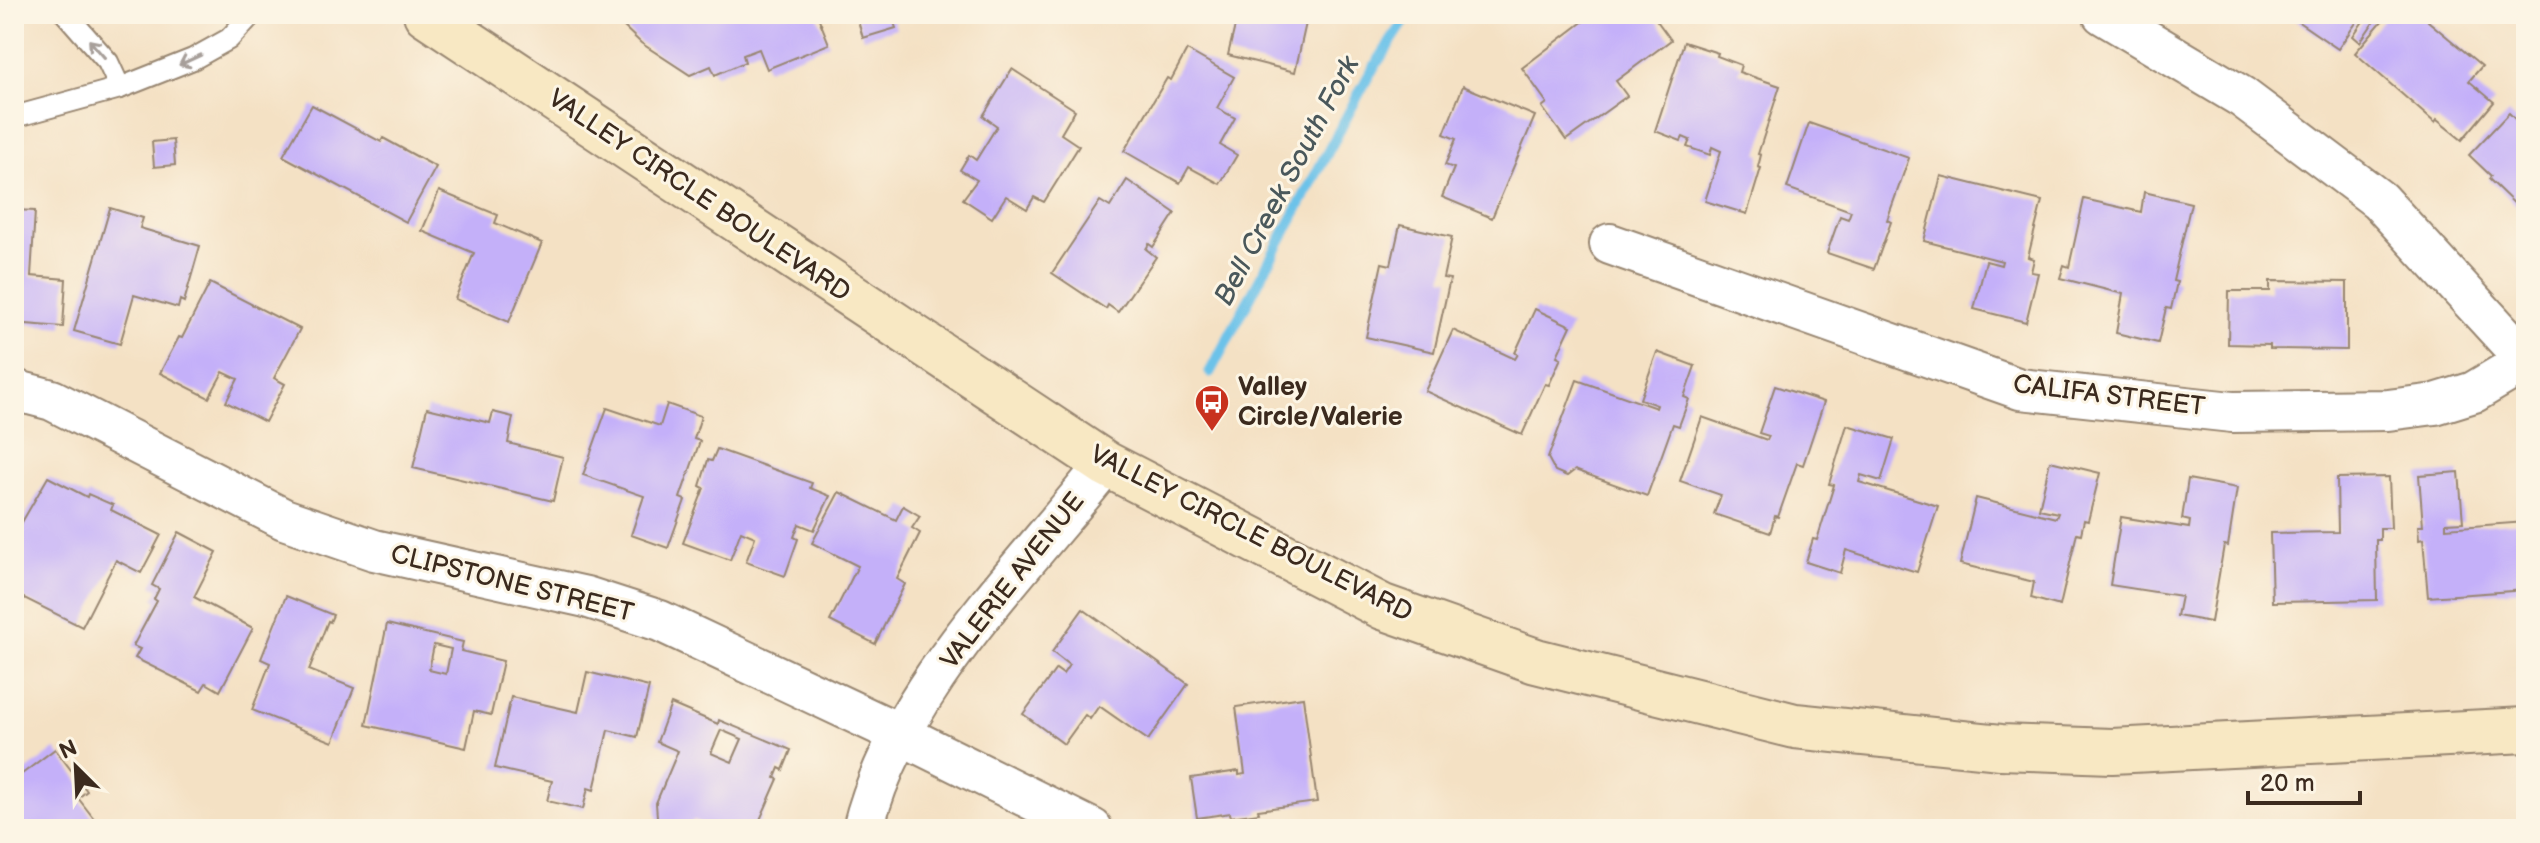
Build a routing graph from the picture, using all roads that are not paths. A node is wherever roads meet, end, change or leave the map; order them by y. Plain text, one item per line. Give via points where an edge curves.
1 (66, 14) edge
2 (252, 14) edge
3 (426, 14) edge
4 (2103, 14) edge
5 (120, 88) junction
6 (14, 117) edge
7 (1610, 244) dead end
8 (2526, 361) edge
9 (14, 390) edge
10 (1106, 464) junction
11 (2526, 730) edge
12 (900, 734) junction
13 (863, 829) edge
14 (1092, 829) edge

5 -> 1 lane via 108,62
2 -> 5 lane via 229,39
3 - 10 main road, VALLEY CIRCLE BOULEVARD
4 - 8 street via 2242,97 2379,200
5 - 6 lane
7 - 8 street, CALIFA STREET via 2020,389 2232,412 2388,410 2474,392
9 - 12 street, CLIPSTONE STREET via 52,400 284,519 374,550 586,597 660,621
10 - 11 main road, VALLEY CIRCLE BOULEVARD via 1383,607 1536,661 1795,726 2001,747 2112,751
10 - 12 street, VALERIE AVENUE via 963,637
12 - 13 street, VALERIE AVENUE
12 - 14 street, CLIPSTONE STREET

